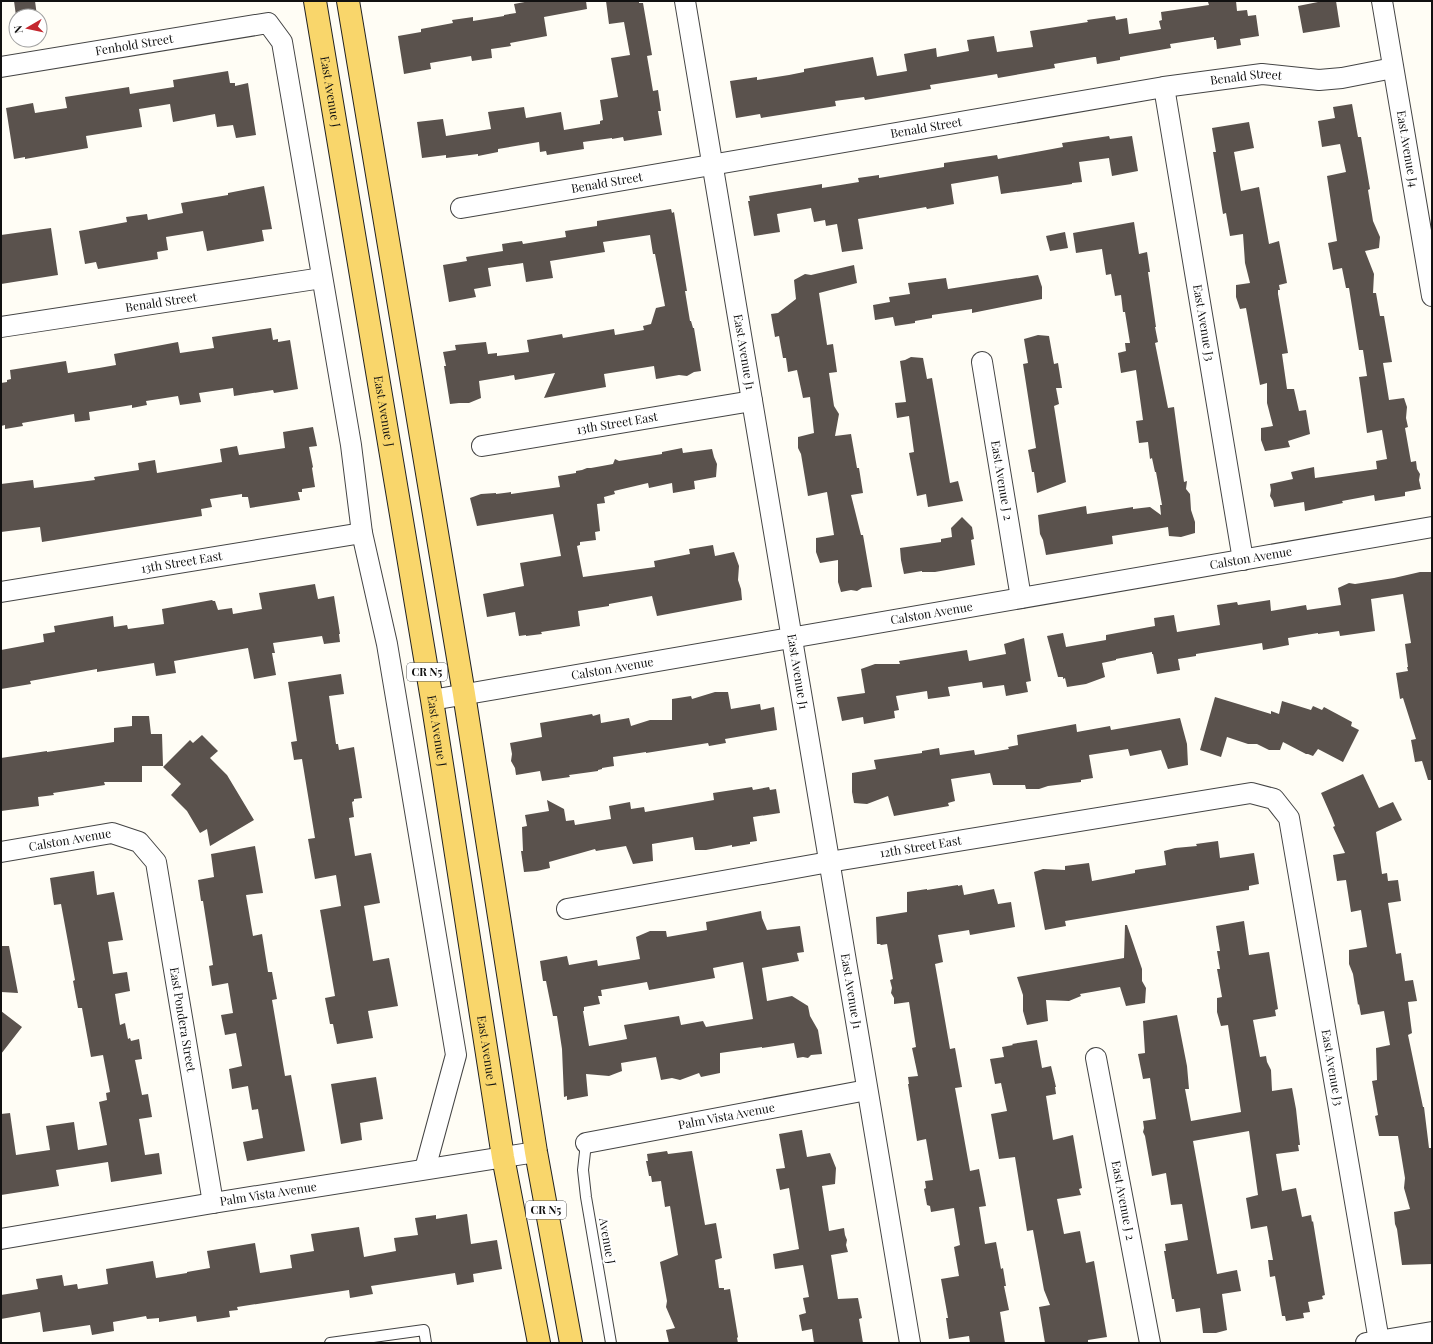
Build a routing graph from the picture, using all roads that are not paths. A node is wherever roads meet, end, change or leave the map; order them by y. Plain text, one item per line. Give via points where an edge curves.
1 (315, 1) edge
2 (348, 1) edge
3 (685, 1) edge
4 (1382, 1) edge
5 (1, 67) edge
6 (1393, 68) junction
7 (1164, 87) junction
8 (712, 164) junction
9 (461, 208) dead end
10 (322, 278) junction
11 (1432, 296) edge
12 (1, 327) edge
13 (982, 362) dead end
14 (752, 401) junction
15 (482, 446) dead end
16 (1432, 527) edge
17 (362, 533) junction
18 (1243, 560) junction
19 (1, 592) edge
20 (1021, 598) junction
21 (791, 637) junction
22 (464, 694) junction
23 (432, 700) junction
24 (1274, 799) joint
25 (139, 842) joint
26 (1, 852) edge
27 (829, 862) junction
28 (567, 909) dead end
29 (1096, 1058) dead end
30 (867, 1090) junction
31 (586, 1142) joint
32 (536, 1152) junction
33 (503, 1157) junction
34 (425, 1169) junction
35 (213, 1203) junction
36 (1, 1239) edge
37 (1432, 1332) edge
38 (1372, 1342) edge
39 (330, 1343) edge
40 (426, 1343) edge
41 (539, 1343) edge
42 (571, 1343) edge
43 (611, 1343) edge
44 (910, 1343) edge
45 (1150, 1343) edge

1 - 23 main road, East Avenue J / CR N5
2 - 22 main road, CR N5
3 - 8 street, East Avenue J1
4 - 6 street, East Avenue J4
5 - 10 street, Fenhold Street via 268,23 282,42
6 - 7 street, Benald Street via 1319,80 1262,74
6 - 11 street, East Avenue J4
7 - 8 street, Benald Street
7 - 18 street, East Avenue J3
8 - 9 street, Benald Street
8 - 14 street, East Avenue J1
10 - 12 street, Benald Street
10 - 17 street via 351,446
13 - 20 street, East Avenue J 2
14 - 15 street, 13th Street East
14 - 21 street, East Avenue J1
16 - 18 street, Calston Avenue
17 - 19 street, 13th Street East
17 - 34 street via 387,644 456,1055
18 - 20 street, Calston Avenue
20 - 21 street, Calston Avenue
21 - 22 street, Calston Avenue
21 - 27 street, East Avenue J1
22 - 23 street, Calston Avenue
22 - 32 main road, CR N5
23 - 33 main road, East Avenue J / CR N5
24 - 27 street, 12th Street East via 1251,793
24 - 38 street, East Avenue J3 via 1289,818
25 - 26 street, Calston Avenue via 112,833
25 - 35 street, East Pondera Street via 156,862
27 - 28 street, 12th Street East
27 - 30 street, East Avenue J1
29 - 45 street, East Avenue J 2
30 - 31 street, Palm Vista Avenue
30 - 44 street, East Avenue J1
31 - 43 lane, Avenue J via 583,1170 585,1190
32 - 33 street, Palm Vista Avenue
32 - 42 main road, CR N5
33 - 34 street, Palm Vista Avenue
33 - 41 main road, East Avenue J / CR N5
34 - 35 street, Palm Vista Avenue
35 - 36 street, Palm Vista Avenue
37 - 38 street
39 - 40 lane via 424,1330

